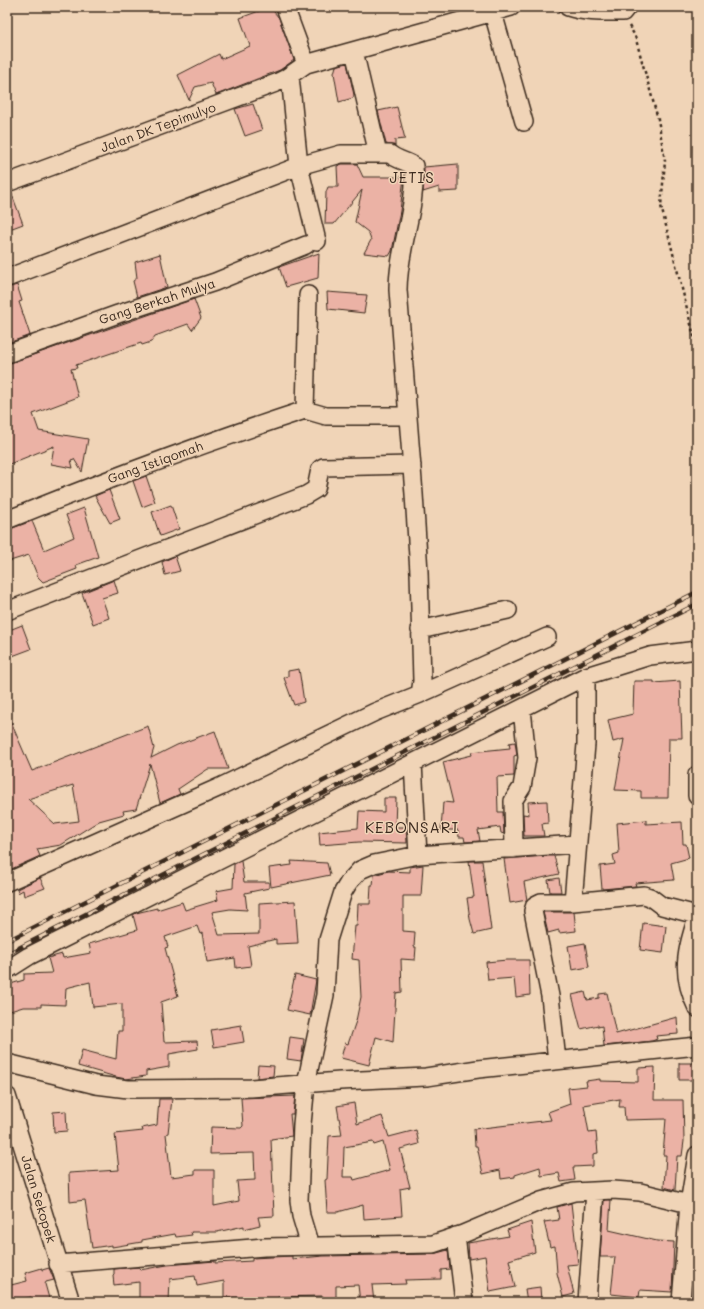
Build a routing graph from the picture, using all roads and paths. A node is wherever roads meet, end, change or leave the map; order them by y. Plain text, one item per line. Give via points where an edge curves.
1 (285, 7) edge
2 (511, 7) edge
3 (568, 7) edge
4 (625, 9) edge
5 (493, 13) junction
6 (354, 51) junction
7 (306, 64) junction
8 (290, 76) junction
9 (524, 122) dead end
10 (378, 154) junction
11 (299, 166) junction
12 (7, 183) edge
13 (7, 278) edge
14 (308, 295) dead end
15 (697, 348) edge
16 (7, 354) edge
17 (305, 410) junction
18 (407, 416) junction
19 (412, 465) junction
20 (7, 520) edge
21 (508, 610) dead end
22 (7, 611) edge
23 (420, 630) junction
24 (546, 637) dead end
25 (697, 650) edge
26 (586, 676) junction
27 (420, 694) junction
28 (522, 709) junction
29 (413, 763) junction
30 (697, 775) edge
31 (697, 779) edge
32 (697, 796) edge
33 (577, 844) junction
34 (514, 848) junction
35 (418, 855) junction
36 (7, 882) edge
37 (573, 902) junction
38 (697, 916) edge
39 (7, 970) edge
40 (697, 1008) edge
41 (697, 1046) edge
42 (557, 1061) junction
43 (7, 1063) edge
44 (306, 1084) junction
45 (7, 1096) edge
46 (697, 1155) edge
47 (595, 1191) junction
48 (689, 1204) junction
49 (456, 1236) junction
50 (310, 1246) junction
51 (691, 1252) edge
52 (58, 1264) junction
53 (70, 1302) edge
54 (464, 1302) edge
55 (588, 1302) edge
56 (681, 1302) edge

1 - 7 street
2 - 5 street
3 - 4 street via 580,11
4 - 15 path via 658,119 665,161 661,206
5 - 6 street
5 - 9 street
6 - 7 street
6 - 10 street
7 - 8 street, Jalan DK Tepimulyo
8 - 11 street
8 - 12 street, Jalan DK Tepimulyo
10 - 11 street via 341,154
10 - 18 street via 390,154 414,166 411,216 398,269 398,308 402,330
11 - 13 street
11 - 16 street, Gang Berkah Mulya via 311,243 215,282
14 - 17 street
17 - 18 street via 326,416
17 - 20 street, Gang Istiqomah via 227,435 113,477
18 - 19 street
19 - 22 street via 323,467 320,469 316,488 306,495
19 - 23 street
21 - 23 street
23 - 27 street
24 - 27 street
25 - 26 street via 650,656
26 - 28 street
26 - 33 street via 586,744
27 - 36 street via 375,712 220,787
28 - 29 street
28 - 34 street via 527,758 522,788 513,801
29 - 35 street
29 - 39 street via 29,956
30 - 31 street
31 - 32 street
33 - 34 street
33 - 37 street
34 - 35 street
35 - 44 street via 374,864 360,870 344,892 328,940 326,995
37 - 38 street via 644,895 662,906
37 - 42 street via 540,902 532,911 550,996
38 - 40 street via 686,950 685,965
41 - 42 street
42 - 44 street via 426,1077
43 - 44 street via 96,1085 128,1089 251,1088
44 - 50 street via 299,1200
45 - 52 street, Jalan Sekopek
46 - 48 street
47 - 48 street via 640,1192
47 - 49 street via 574,1192 548,1199
47 - 55 street
48 - 51 street
49 - 50 street via 423,1245
49 - 54 street
50 - 52 street via 231,1249
51 - 56 street
52 - 53 street, Jalan Sekopek

